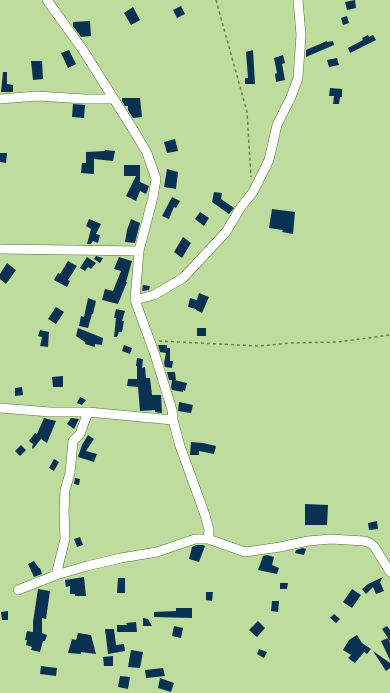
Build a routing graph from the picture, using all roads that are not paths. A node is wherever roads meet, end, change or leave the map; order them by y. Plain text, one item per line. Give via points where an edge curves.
1 (47, 0) edge
2 (298, 0) edge
3 (0, 99) edge
4 (114, 99) junction
5 (0, 249) edge
6 (139, 251) junction
7 (135, 300) junction
8 (0, 408) edge
9 (88, 412) junction
10 (172, 420) junction
11 (208, 539) junction
12 (390, 572) edge
13 (56, 575) junction
14 (18, 590) dead end

1 - 4 street
2 - 7 street via 301,35 298,78 277,125 269,160 252,192 226,232 183,278 154,295
3 - 4 street via 37,96
4 - 6 street via 147,153 156,178
5 - 6 street
6 - 7 street
7 - 10 street via 172,410
8 - 9 street
9 - 10 street
9 - 13 street via 80,434 73,441 70,473 65,490 65,539
10 - 11 street via 205,515 209,530
11 - 12 street via 245,552 308,541 364,541 374,546
11 - 13 street via 195,539 157,552 121,558
13 - 14 street

